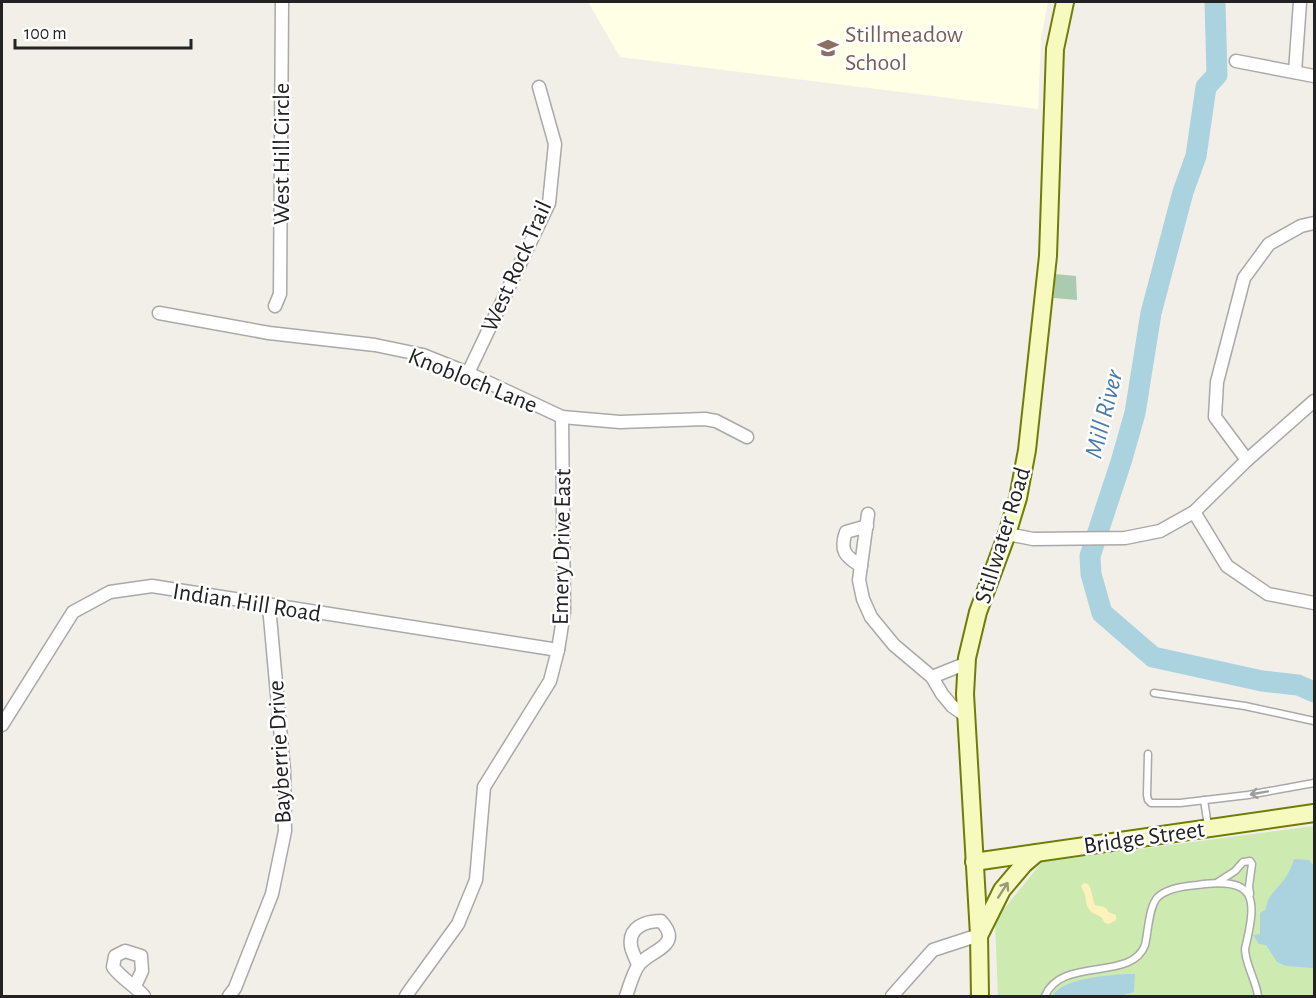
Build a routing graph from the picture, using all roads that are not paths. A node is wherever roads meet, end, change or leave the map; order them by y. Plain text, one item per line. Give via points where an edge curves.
1 (282, 2) edge
2 (1065, 2) edge
3 (1300, 2) edge
4 (1236, 61) dead end
5 (1295, 72) junction
6 (1314, 76) edge
7 (539, 87) dead end
8 (1314, 223) edge
9 (274, 306) dead end
10 (159, 313) dead end
11 (468, 373) junction
12 (1314, 401) edge
13 (562, 417) junction
14 (747, 437) dead end
15 (1247, 460) junction
16 (1194, 512) junction
17 (1007, 534) junction
18 (861, 566) junction
19 (1314, 603) edge
20 (269, 606) junction
21 (558, 650) junction
22 (967, 663) junction
23 (932, 677) junction
24 (1154, 693) dead end
25 (966, 716) junction
26 (1314, 721) edge
27 (2, 725) edge
28 (1148, 754) dead end
29 (1314, 783) edge
30 (1204, 800) junction
31 (1314, 813) edge
32 (1208, 828) junction
33 (1037, 853) junction
34 (974, 862) junction
35 (1217, 882) junction
36 (1250, 897) junction
37 (979, 935) junction
38 (638, 965) dead end
39 (135, 986) dead end
40 (144, 996) edge
41 (229, 996) edge
42 (406, 996) edge
43 (626, 996) edge
44 (892, 996) edge
45 (980, 996) edge
46 (1045, 996) edge
47 (1258, 996) edge

1 - 9 street, West Hill Circle via 280,294
2 - 17 main road, Stillwater Road via 1055,49 1048,256 1035,382 1027,450
3 - 5 street
4 - 5 street
5 - 6 street
7 - 11 street, West Rock Trail via 555,144 549,203
8 - 15 street via 1269,244 1244,278 1217,382 1215,417
10 - 11 street, Knobloch Lane via 269,333 375,345 423,356
11 - 13 street, Knobloch Lane
12 - 15 street
13 - 14 street, Knobloch Lane via 620,422 705,419
13 - 21 street, Emery Drive East via 564,612
15 - 16 street
16 - 17 street via 1160,531 1125,538 1033,539
16 - 19 street via 1227,566 1268,594
17 - 22 main road, Stillwater Road via 978,612
18 - 18 street via 868,520 846,532 842,542 845,553
18 - 23 street via 862,599 871,617 894,645
20 - 21 street, Indian Hill Road
20 - 27 street, Indian Hill Road via 152,586 110,592 72,612
20 - 41 street, Bayberrie Drive via 284,771 285,831 272,894
21 - 42 street, Emery Drive East via 550,681 484,787 476,880 458,924
22 - 23 street
22 - 25 main road, Stillwater Road
23 - 25 street via 952,706
24 - 26 lane
25 - 34 main road, Stillwater Road
28 - 30 lane via 1147,795 1151,803
29 -> 30 lane
30 - 32 lane
31 - 32 main road, Bridge Street
32 - 33 main road, Bridge Street
33 - 34 main road, Bridge Street
37 -> 33 main road via 1002,890
34 - 37 main road, Stillwater Road
35 - 36 lane via 1238,885
35 - 36 lane via 1250,861
35 - 46 lane via 1176,889 1158,897 1144,950 1136,958 1118,966 1068,976 1057,981
36 - 47 lane via 1252,913 1245,954
37 - 44 street via 933,950
37 - 45 main road, Stillwater Road
38 - 43 street
39 - 40 street

